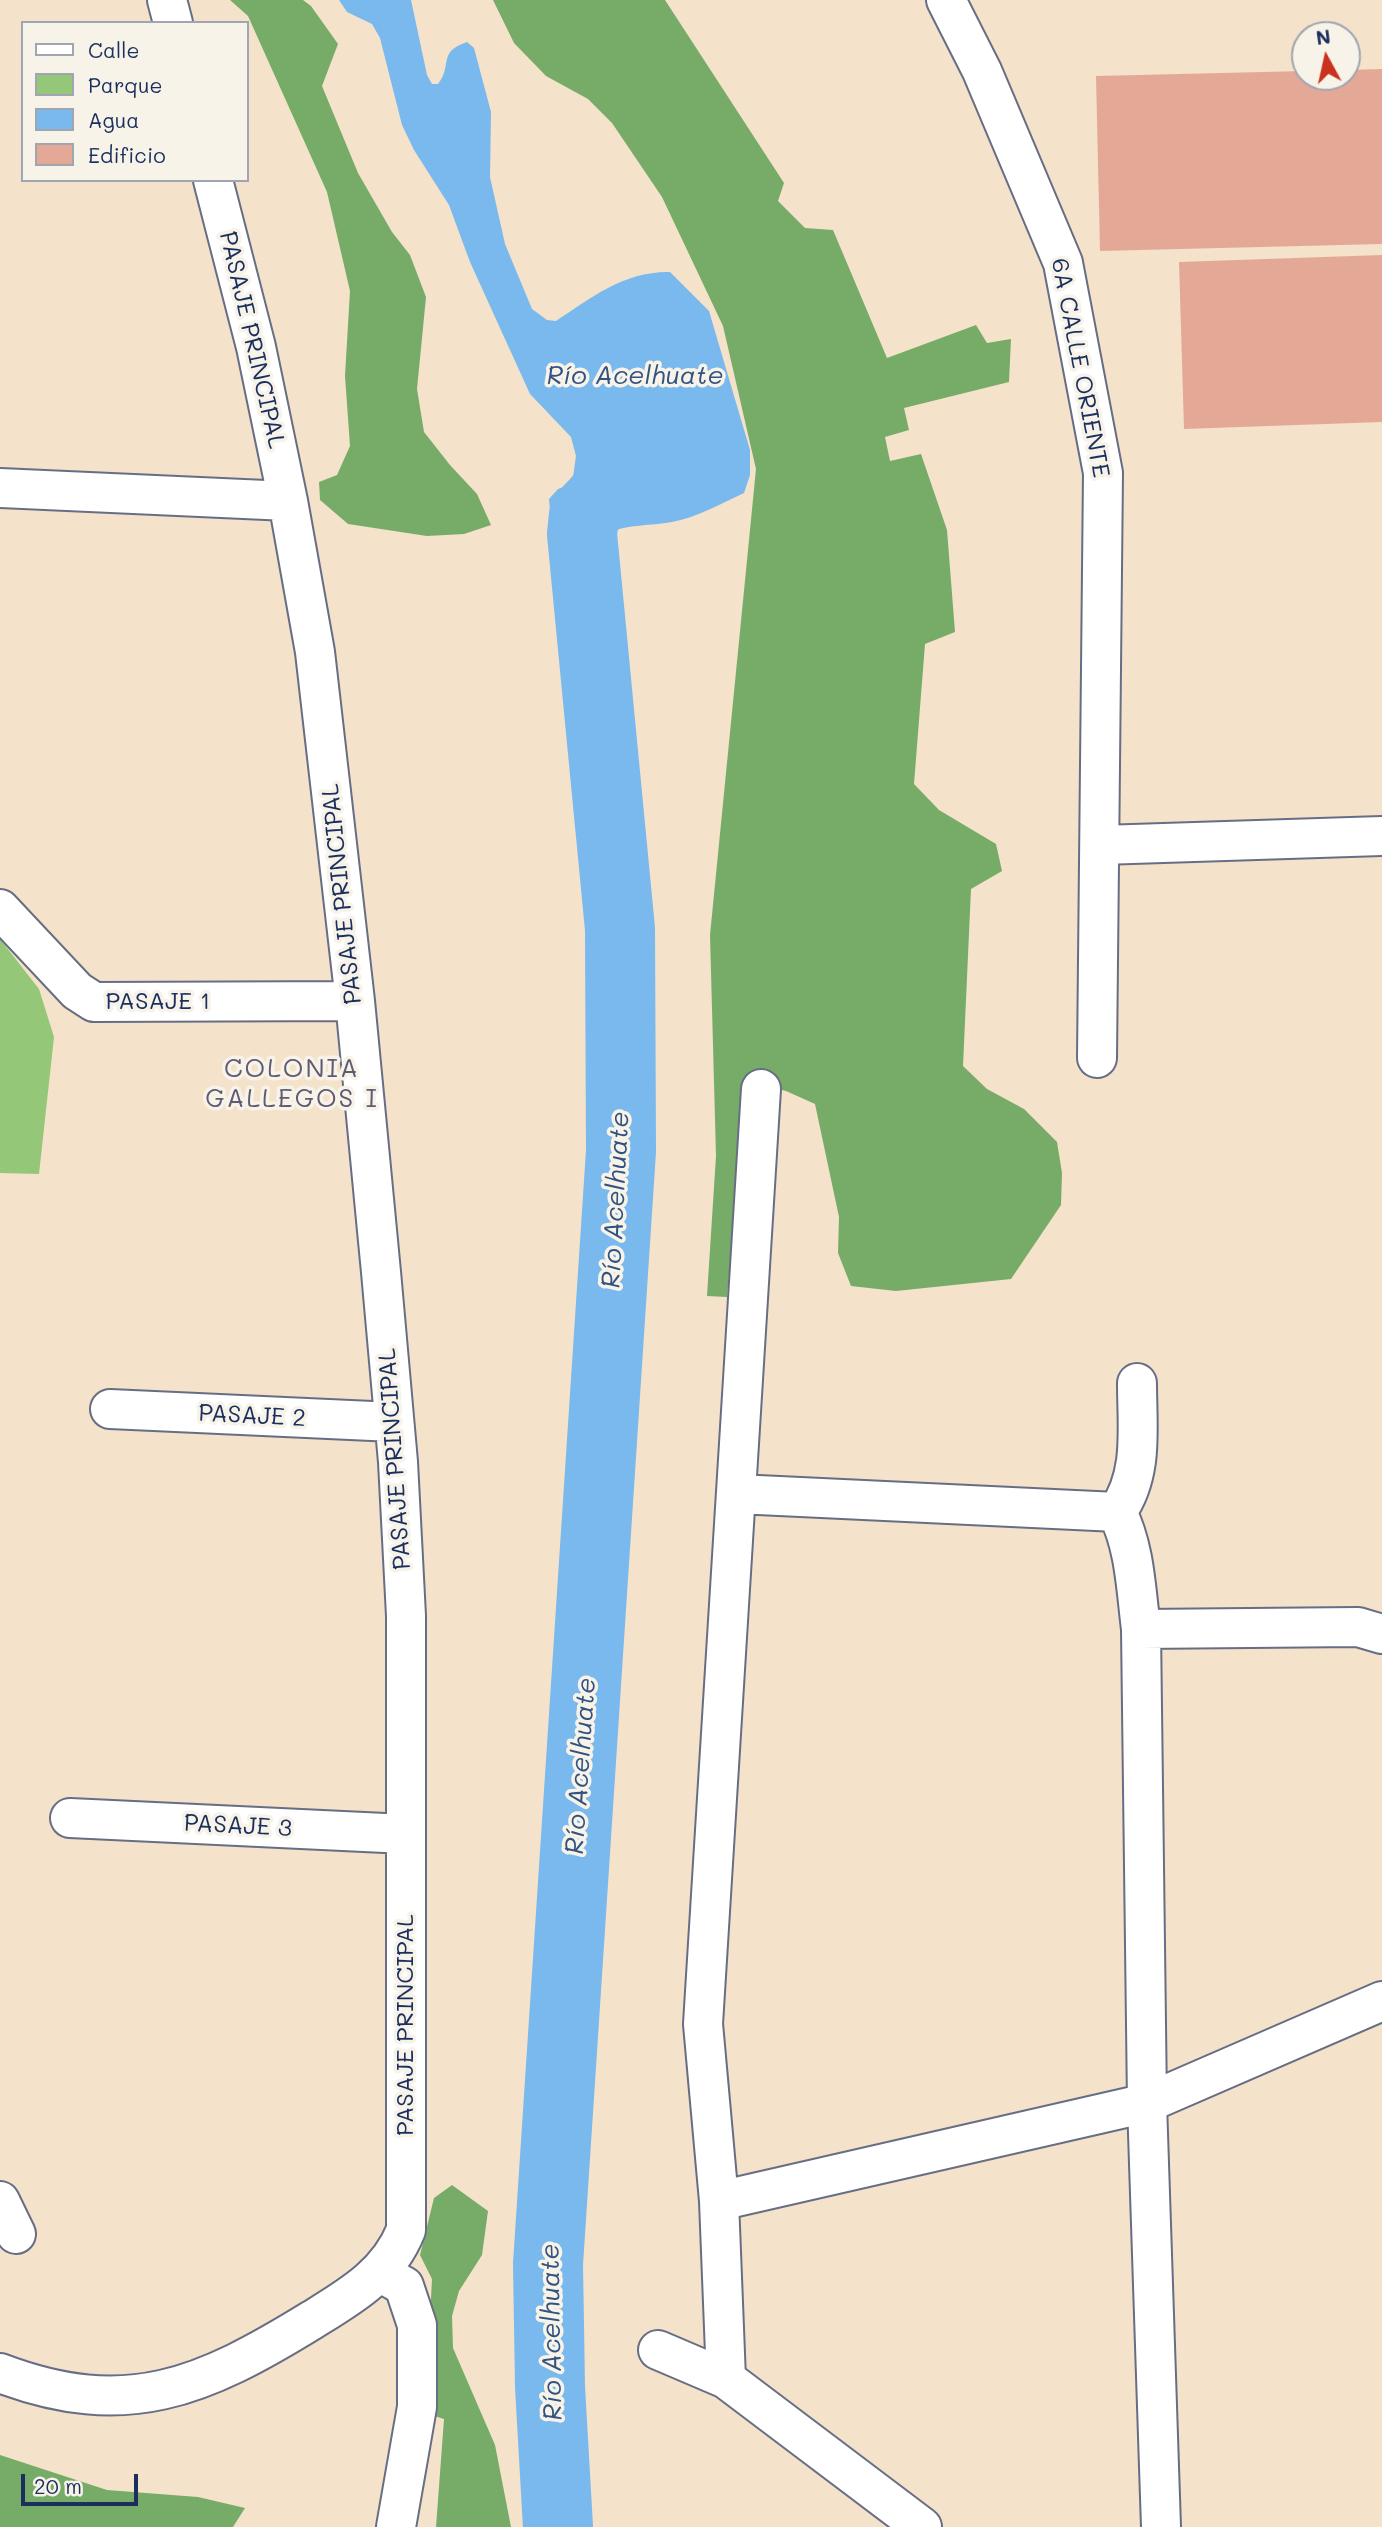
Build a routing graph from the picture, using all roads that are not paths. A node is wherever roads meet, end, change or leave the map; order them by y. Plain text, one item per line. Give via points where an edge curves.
1 (167, 0) edge
2 (946, 0) edge
3 (172, 21) edge
4 (215, 182) edge
5 (0, 488) edge
6 (288, 501) junction
7 (1382, 836) edge
8 (1101, 845) junction
9 (0, 909) edge
10 (355, 1001) junction
11 (1097, 1058) dead end
12 (761, 1089) dead end
13 (1137, 1383) dead end
14 (110, 1409) dead end
15 (394, 1422) junction
16 (737, 1494) junction
17 (1117, 1512) junction
18 (1141, 1629) junction
19 (1382, 1634) edge
20 (69, 1818) dead end
21 (405, 1834) junction
22 (1382, 2001) edge
23 (1147, 2103) junction
24 (719, 2201) junction
25 (381, 2273) junction
26 (658, 2350) dead end
27 (0, 2373) edge
28 (726, 2379) junction
29 (396, 2527) edge
30 (922, 2527) edge
31 (1161, 2527) edge

1 - 3 street
2 - 8 street, 6A CALLE ORIENTE via 982,71 1063,263 1103,473
4 - 6 street, PASAJE PRINCIPAL
5 - 6 street
6 - 10 street, PASAJE PRINCIPAL via 315,652
7 - 8 street
8 - 11 street, 6A CALLE ORIENTE
9 - 10 street, PASAJE 1 via 77,991 94,1002
10 - 15 street, PASAJE PRINCIPAL
12 - 16 street
13 - 17 street via 1136,1469 1129,1495
14 - 15 street, PASAJE 2
15 - 21 street, PASAJE PRINCIPAL via 406,1616
16 - 17 street
16 - 24 street via 703,2024
17 - 18 street via 1131,1551
18 - 19 street via 1358,1628
18 - 23 street
20 - 21 street, PASAJE 3
21 - 25 street, PASAJE PRINCIPAL via 406,2230
22 - 23 street
23 - 24 street
23 - 31 street
24 - 28 street
25 - 27 street, PASAJE PRINCIPAL via 262,2351 172,2390 77,2394
25 - 29 street via 404,2286 418,2325 417,2407
26 - 28 street
28 - 30 street

